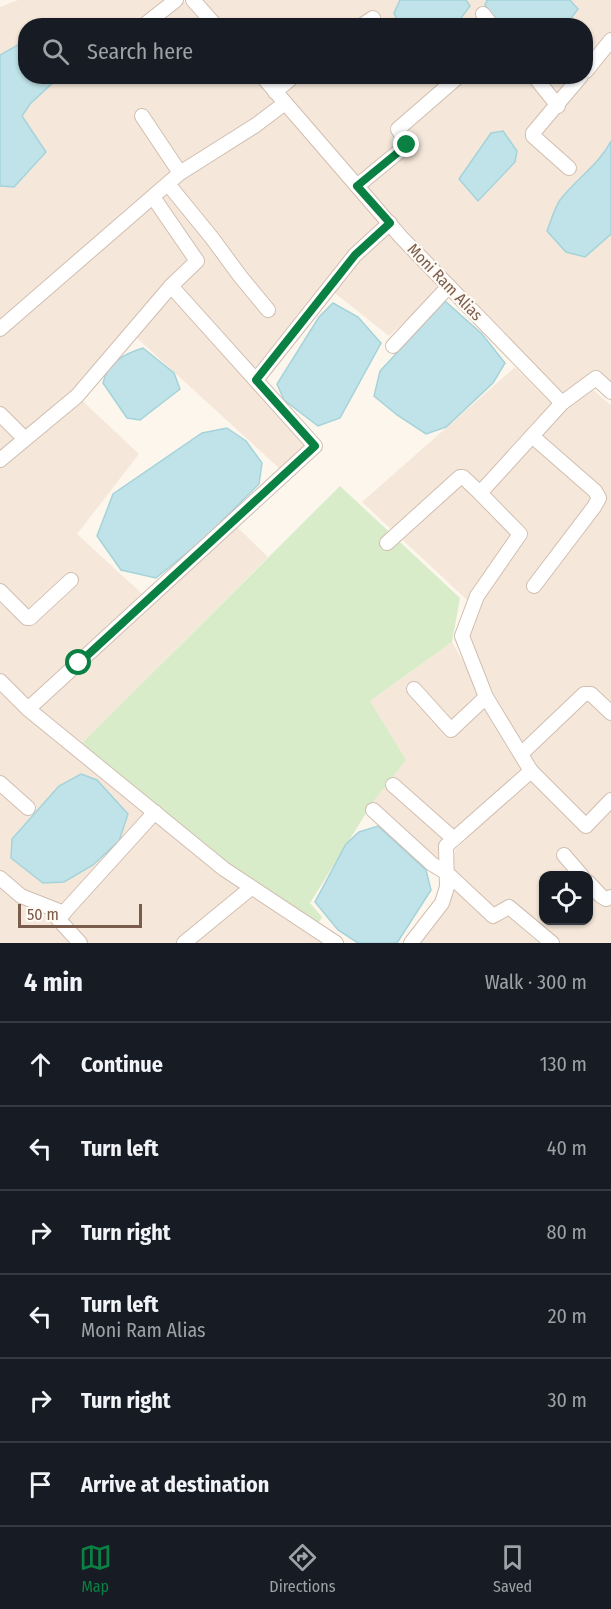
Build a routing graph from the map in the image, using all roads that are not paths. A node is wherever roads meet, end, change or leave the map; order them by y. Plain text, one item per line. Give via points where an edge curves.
1 (176, 0) edge
2 (193, 0) edge
3 (483, 14) dead end
4 (153, 18) edge
5 (209, 18) edge
6 (486, 18) edge
7 (611, 40) edge
8 (593, 61) edge
9 (269, 84) edge
10 (289, 84) edge
11 (450, 84) edge
12 (540, 84) edge
13 (575, 84) edge
14 (280, 97) junction
15 (558, 106) junction
16 (142, 116) dead end
17 (569, 168) dead end
18 (180, 173) junction
19 (168, 184) junction
20 (357, 186) junction
21 (153, 197) junction
22 (390, 223) junction
23 (171, 286) junction
24 (449, 286) junction
25 (268, 310) dead end
26 (0, 329) edge
27 (393, 346) dead end
28 (256, 380) junction
29 (611, 392) edge
30 (562, 403) junction
31 (0, 414) edge
32 (532, 436) junction
33 (25, 439) junction
34 (0, 460) edge
35 (480, 493) junction
36 (387, 543) dead end
37 (71, 580) dead end
38 (534, 586) dead end
39 (0, 591) edge
40 (1, 683) edge
41 (414, 690) dead end
42 (486, 697) junction
43 (28, 709) junction
44 (611, 713) edge
45 (521, 754) junction
46 (531, 771) junction
47 (0, 783) edge
48 (393, 785) dead end
49 (611, 801) edge
50 (28, 808) dead end
51 (373, 810) dead end
52 (155, 812) junction
53 (454, 839) junction
54 (564, 855) dead end
55 (578, 871) edge
56 (447, 873) junction
57 (0, 878) edge
58 (593, 887) edge
59 (251, 888) junction
60 (611, 897) edge
61 (64, 913) junction
62 (80, 943) edge
63 (184, 943) edge
64 (336, 943) edge
65 (411, 943) edge
66 (552, 943) edge

1 - 4 street
2 - 5 street
3 - 6 street
7 - 8 street
9 - 14 street, Moni Ram Alias
10 - 14 street
11 - 20 street via 398,129 407,145
12 - 15 street
13 - 15 street
14 - 18 street via 256,125
14 - 20 street, Moni Ram Alias
15 - 17 street via 534,130 533,136
16 - 18 street
18 - 19 street
19 - 21 street
19 - 25 street
20 - 22 street, Moni Ram Alias
21 - 23 street via 197,261
21 - 26 street
22 - 24 street, Moni Ram Alias
22 - 28 street via 355,255
23 - 28 street
23 - 33 street via 77,396
24 - 27 street
24 - 30 street, Moni Ram Alias
28 - 43 street via 315,446
29 - 30 street via 596,378
30 - 32 street
31 - 33 street
32 - 35 street
32 - 38 street via 595,491 598,498
33 - 34 street
35 - 36 street via 460,477
35 - 42 street via 520,534 477,596 462,636
37 - 39 street via 30,618
40 - 43 street
41 - 42 street via 452,730
42 - 45 street
43 - 52 street
44 - 45 street via 591,694 584,694
45 - 46 street
46 - 49 street via 586,826
46 - 53 street
47 - 50 street
48 - 53 street
51 - 56 street
52 - 59 street
52 - 61 street
53 - 56 street via 446,846
54 - 55 street
56 - 65 street via 442,903
56 - 66 street via 493,916 509,908
57 - 61 street via 21,896
58 - 60 street via 606,899
59 - 63 street
59 - 64 street
61 - 62 street via 58,919

